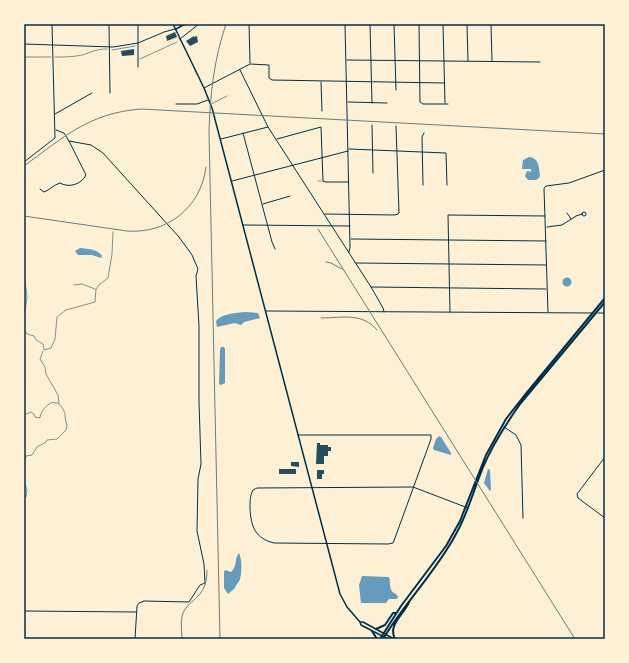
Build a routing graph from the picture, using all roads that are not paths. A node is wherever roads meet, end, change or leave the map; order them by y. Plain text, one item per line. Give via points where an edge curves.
1 (52, 24) edge
2 (109, 24) edge
3 (138, 24) edge
4 (174, 24) edge
5 (185, 24) edge
6 (199, 24) edge
7 (249, 24) edge
8 (345, 24) edge
9 (370, 24) edge
10 (394, 24) edge
11 (419, 24) edge
12 (443, 24) edge
13 (467, 24) edge
14 (491, 24) edge
15 (176, 29) junction
16 (180, 39) junction
17 (24, 44) edge
18 (53, 44) junction
19 (138, 44) junction
20 (109, 48) junction
21 (346, 60) junction
22 (371, 60) junction
23 (395, 60) junction
24 (419, 61) junction
25 (444, 61) junction
26 (468, 61) junction
27 (492, 61) junction
28 (540, 62) dead end
29 (250, 64) junction
30 (138, 67) dead end
31 (240, 70) junction
32 (321, 81) junction
33 (346, 82) junction
34 (371, 82) junction
35 (395, 82) junction
36 (420, 82) junction
37 (444, 83) junction
38 (204, 88) junction
39 (396, 90) dead end
40 (92, 93) dead end
41 (110, 93) dead end
42 (227, 96) dead end
43 (208, 100) junction
44 (347, 102) junction
45 (372, 103) junction
46 (387, 103) dead end
47 (176, 104) dead end
48 (445, 104) junction
49 (448, 104) dead end
50 (211, 105) junction
51 (322, 111) dead end
52 (55, 115) junction
53 (372, 125) dead end
54 (268, 126) junction
55 (396, 126) dead end
56 (55, 130) junction
57 (244, 133) junction
58 (424, 133) dead end
59 (220, 139) junction
60 (277, 139) junction
61 (69, 141) junction
62 (348, 150) junction
63 (373, 150) junction
64 (397, 151) junction
65 (422, 152) junction
66 (323, 158) junction
67 (24, 162) edge
68 (293, 165) junction
69 (605, 170) edge
70 (373, 173) dead end
71 (255, 176) junction
72 (318, 181) dead end
73 (324, 181) junction
74 (231, 182) junction
75 (349, 182) junction
76 (423, 185) dead end
77 (447, 185) dead end
78 (40, 189) dead end
79 (290, 196) dead end
80 (262, 204) junction
81 (567, 213) dead end
82 (324, 214) junction
83 (582, 214) dead end
84 (350, 215) junction
85 (545, 216) junction
86 (571, 219) junction
87 (242, 225) junction
88 (268, 225) junction
89 (331, 226) junction
90 (350, 226) junction
91 (546, 227) junction
92 (350, 239) junction
93 (448, 240) junction
94 (546, 241) junction
95 (275, 249) dead end
96 (349, 252) junction
97 (355, 263) junction
98 (449, 264) junction
99 (546, 265) junction
100 (371, 287) junction
101 (449, 288) junction
102 (547, 289) junction
103 (605, 298) edge
104 (605, 302) edge
105 (265, 311) junction
106 (384, 312) junction
107 (450, 312) junction
108 (548, 313) junction
109 (593, 313) junction
110 (596, 313) junction
111 (605, 313) edge
112 (503, 427) junction
113 (298, 435) junction
114 (605, 457) edge
115 (312, 487) junction
116 (414, 487) junction
117 (467, 507) junction
118 (523, 518) dead end
119 (605, 518) edge
120 (326, 543) junction
121 (411, 598) junction
122 (24, 610) edge
123 (137, 612) junction
124 (396, 613) junction
125 (360, 622) junction
126 (376, 629) junction
127 (372, 631) junction
128 (385, 634) junction
129 (383, 637) edge
130 (135, 639) edge
131 (378, 639) edge
132 (388, 639) edge
133 (395, 639) edge

1 - 18 street
2 - 20 street
3 - 19 street
4 - 15 main road
5 - 15 main road
6 - 16 street
7 - 29 street
8 - 21 street
9 - 22 street
10 - 23 street
11 - 24 street
12 - 25 street
13 - 26 street
14 - 27 street
15 - 16 main road
15 - 19 street
16 - 38 main road
17 - 18 street
18 - 20 street
18 - 52 street
19 - 20 street
19 - 30 street
20 - 41 street
21 - 22 street
21 - 33 street
22 - 23 street
22 - 34 street
23 - 24 street
23 - 35 street
24 - 25 street
24 - 36 street
25 - 26 street
25 - 37 street
26 - 27 street
27 - 28 street
29 - 31 street
29 - 32 street via 269,65 271,80
31 - 38 street
31 - 54 street
32 - 33 street
32 - 51 street
33 - 34 street
33 - 44 street
34 - 35 street
34 - 45 street
35 - 36 street
35 - 39 street
36 - 37 street
36 - 48 street via 421,103
37 - 48 street
38 - 43 main road
40 - 52 street
42 - 50 lane
43 - 47 street via 197,104
43 - 50 main road
44 - 45 street
44 - 62 street
45 - 46 street
48 - 49 street
50 - 59 main road
52 - 56 street
53 - 63 street
54 - 57 street
54 - 60 street
55 - 64 street
56 - 61 street via 64,133
56 - 67 street via 55,138
57 - 59 street
57 - 71 street
58 - 65 street
59 - 74 main road
60 - 66 street via 321,127
60 - 68 street
61 - 78 street via 86,176 68,187 60,182 44,192
61 - 123 street via 91,145 103,154 179,238 192,255 198,269 196,276 201,464 198,479 197,531 205,583 200,585 189,602 142,602 138,604
62 - 63 street
62 - 66 street
62 - 75 street
63 - 64 street
63 - 70 street
64 - 65 street
64 - 84 street via 398,214
65 - 76 street
65 - 77 street via 446,153
66 - 68 street
66 - 73 street
68 - 71 street
68 - 82 street
69 - 85 street via 576,181 545,187
71 - 74 street
71 - 80 street
72 - 73 lane
73 - 75 street
74 - 87 main road
75 - 84 street
79 - 80 street
80 - 88 street
81 - 86 street
82 - 84 street
82 - 89 street
83 - 86 street
84 - 90 street
85 - 91 street
85 - 93 street via 448,216
86 - 91 street via 562,225
87 - 88 street
87 - 105 main road
88 - 89 street
88 - 95 street
89 - 90 street
89 - 96 street
90 - 92 street
91 - 94 street
92 - 93 street
92 - 96 street
93 - 94 street
93 - 98 street
94 - 99 street
96 - 97 street
97 - 98 street
97 - 100 street
98 - 99 street
98 - 101 street
99 - 102 street
100 - 101 street
100 - 106 street
101 - 102 street
101 - 107 street
102 - 108 street
103 - 109 main road
104 - 110 main road
105 - 106 street
105 - 113 main road
106 - 107 street
107 - 108 street
108 - 109 street
109 - 110 street
109 - 112 main road via 521,399
110 - 111 street
110 - 112 main road
112 - 117 main road
112 - 118 street via 516,435 521,445
113 - 115 main road
113 - 116 street via 431,435 432,439
114 - 119 street via 577,494 578,498
115 - 116 street
115 - 120 main road
115 - 120 street via 257,488 250,497 250,520 258,534 267,541
116 - 117 street
116 - 120 street via 392,543
117 - 121 main road via 462,524 450,546
117 - 124 main road via 446,546
120 - 125 main road via 342,598
121 - 128 main road
121 - 133 main road via 393,628 392,634
122 - 123 street
123 - 130 street
124 - 126 main road via 393,613 385,625
124 - 128 main road
125 - 126 main road
125 - 127 main road
126 - 128 main road
127 - 129 main road
127 - 131 main road
128 - 129 main road
128 - 133 main road
129 - 131 main road
129 - 132 main road

